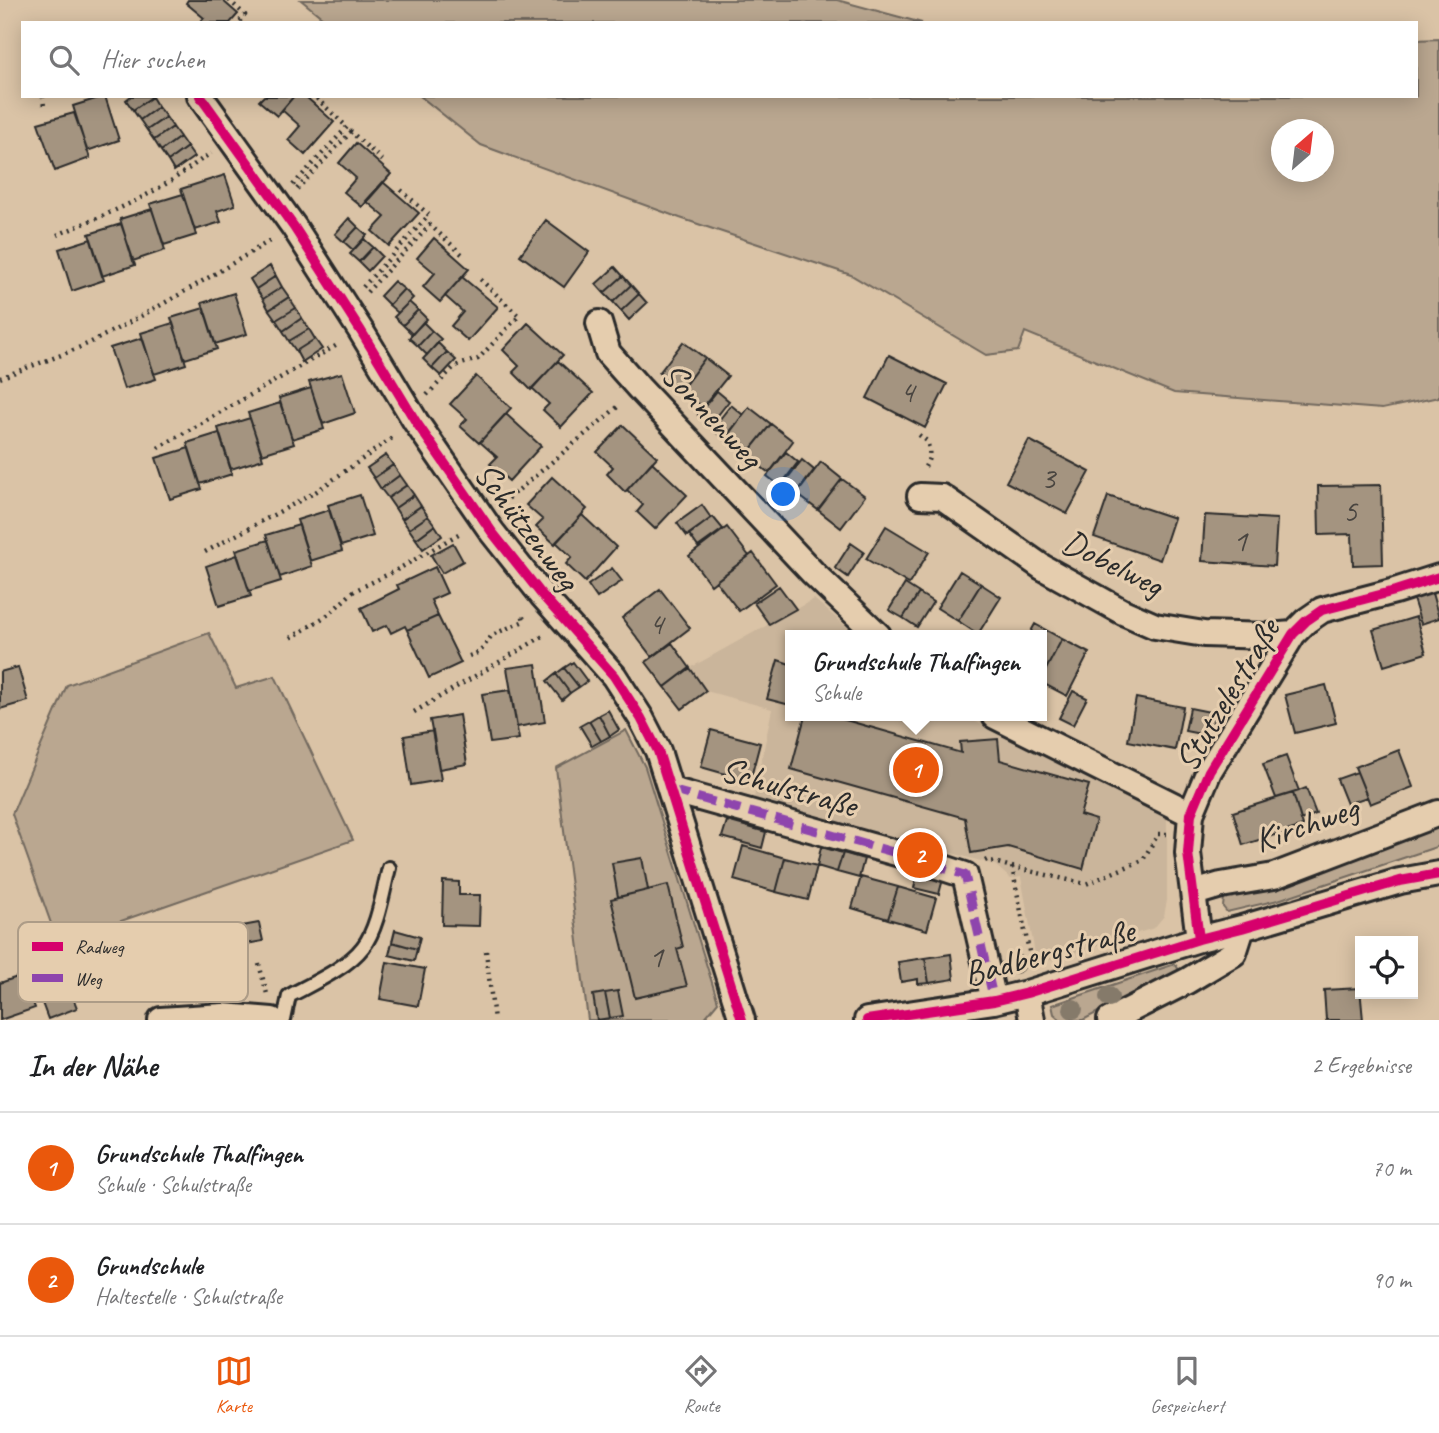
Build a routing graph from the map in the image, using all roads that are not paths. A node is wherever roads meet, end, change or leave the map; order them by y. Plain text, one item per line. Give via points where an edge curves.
1 (201, 98) edge
2 (599, 323) dead end
3 (920, 496) road end
4 (1439, 577) edge
5 (873, 630) edge
6 (1293, 634) junction
7 (1004, 721) edge
8 (671, 790) junction
9 (1439, 813) edge
10 (1189, 823) junction
11 (389, 868) dead end
12 (1439, 874) edge
13 (1194, 893) junction
14 (1242, 928) junction
15 (1199, 939) junction
16 (1027, 993) junction
17 (994, 1001) junction
18 (161, 1020) edge
19 (272, 1020) edge
20 (284, 1020) edge
21 (742, 1020) edge
22 (867, 1020) edge
23 (1032, 1020) edge
24 (1110, 1020) edge

1 - 8 street, Schützenweg via 293,227 483,520 614,676 658,751
2 - 5 street, Sonnenweg via 608,353 639,388
3 - 6 street, Dobelweg via 942,498 1042,567 1155,626 1204,634
4 - 6 street, Stutzelestraße via 1322,610
6 - 10 street, Stutzelestraße via 1209,771
7 - 10 street
8 - 17 street, Schulstraße via 965,874
8 - 21 street, Schützenweg
9 - 13 street, Kirchweg via 1274,876
10 - 13 street, Stutzelestraße
11 - 20 lane via 364,946 352,959 289,996
12 - 14 street, Badbergstraße via 1400,881
13 - 15 street, Stutzelestraße
14 - 15 street, Badbergstraße
14 - 24 street via 1234,954
15 - 16 street, Badbergstraße
16 - 17 street, Badbergstraße
16 - 23 street
17 - 22 street, Badbergstraße
18 - 19 street via 223,1016

